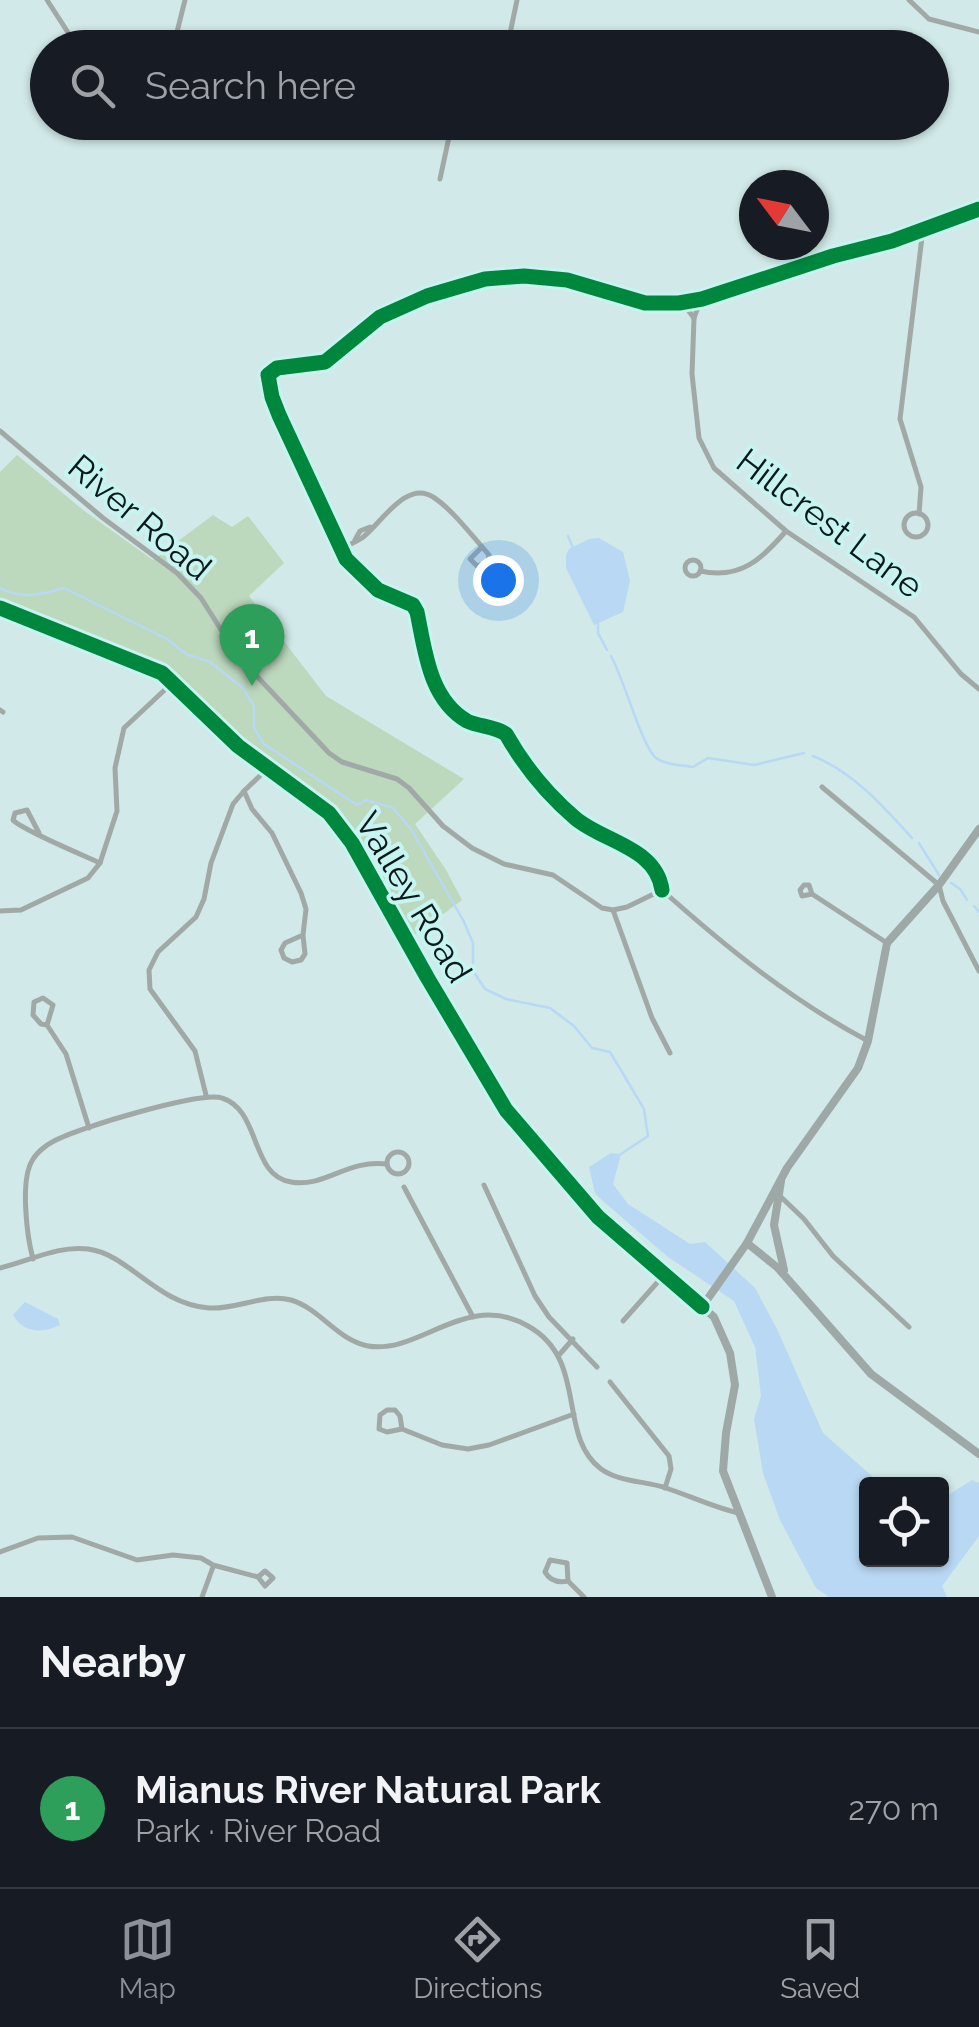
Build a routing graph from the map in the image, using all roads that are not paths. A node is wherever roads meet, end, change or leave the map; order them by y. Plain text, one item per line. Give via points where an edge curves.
1 (47, 0) edge
2 (185, 0) edge
3 (517, 0) edge
4 (909, 0) edge
5 (66, 30) edge
6 (178, 30) edge
7 (511, 30) edge
8 (979, 32) edge
9 (448, 140) edge
10 (440, 178) dead end
11 (979, 208) edge
12 (924, 229) junction
13 (701, 299) junction
14 (682, 302) junction
15 (694, 318) junction
16 (0, 430) edge
17 (919, 514) junction
18 (786, 531) junction
19 (482, 547) dead end
20 (341, 549) junction
21 (700, 572) dead end
22 (0, 608) edge
23 (174, 682) junction
24 (979, 689) edge
25 (268, 768) junction
26 (822, 787) dead end
27 (244, 791) junction
28 (979, 830) edge
29 (39, 833) junction
30 (100, 863) junction
31 (939, 885) junction
32 (662, 890) junction
33 (812, 894) dead end
34 (613, 910) junction
35 (0, 911) edge
36 (302, 935) junction
37 (887, 943) junction
38 (979, 971) edge
39 (47, 1024) junction
40 (868, 1041) junction
41 (670, 1053) dead end
42 (206, 1095) junction
43 (89, 1128) junction
44 (387, 1164) junction
45 (782, 1177) junction
46 (484, 1185) dead end
47 (404, 1188) dead end
48 (780, 1196) junction
49 (747, 1244) junction
50 (33, 1259) junction
51 (0, 1268) edge
52 (664, 1274) junction
53 (787, 1279) junction
54 (702, 1307) junction
55 (473, 1316) junction
56 (623, 1321) dead end
57 (909, 1327) dead end
58 (573, 1339) junction
59 (559, 1355) junction
60 (596, 1367) dead end
61 (610, 1382) dead end
62 (574, 1414) junction
63 (402, 1428) junction
64 (979, 1454) edge
65 (666, 1488) junction
66 (738, 1513) junction
67 (0, 1552) edge
68 (213, 1565) junction
69 (258, 1577) dead end
70 (568, 1581) junction
71 (202, 1597) edge
72 (584, 1597) edge
73 (772, 1597) edge

1 - 5 street
2 - 6 street
3 - 7 street
4 - 8 street via 928,19
9 - 10 street
11 - 12 street
12 - 13 street
12 - 17 street via 900,419 921,487
13 - 14 street
13 - 15 street, Hillcrest Lane
14 - 15 street
14 - 20 street via 646,302 567,280 486,280 380,318 326,362 274,369 268,379 272,397
15 - 18 street, Hillcrest Lane via 692,374 703,450 714,468
16 - 34 street, River Road via 177,574 238,656 329,752 397,779 472,848 504,864 553,875 592,904
17 - 17 street via 927,527 914,537 905,522
18 - 21 street via 752,566 730,574
18 - 24 street, Hillcrest Lane via 914,617
19 - 20 street via 422,492 406,497
20 - 32 street via 370,585 412,605 430,676 459,714 506,734 526,769 570,814 642,857
22 - 23 street, Valley Road
23 - 25 street, Valley Road via 216,728
23 - 30 street via 124,728 117,811
25 - 27 street
25 - 52 street, Valley Road via 316,800 352,843 506,1110 590,1209
26 - 31 street
27 - 36 street via 301,892
27 - 42 street via 216,848 196,917 148,970 150,989 195,1052
28 - 31 street
29 - 29 street via 16,824 18,811 30,813
29 - 30 street
30 - 35 street via 88,878 20,910
31 - 37 street
31 - 38 street
32 - 34 street
32 - 40 street via 730,952
33 - 37 street
34 - 41 street
36 - 36 street via 301,960 284,958 284,942
37 - 40 street
39 - 39 street via 33,1014 34,1002 43,998 53,1005
39 - 43 street via 66,1054
40 - 45 street via 850,1081
42 - 43 street
42 - 44 street via 239,1108 264,1161 285,1181 315,1182 353,1165
43 - 50 street via 52,1141 28,1166
44 - 44 street via 400,1175 410,1162 398,1152
45 - 48 street
45 - 49 street
46 - 58 street via 534,1296
47 - 55 street
48 - 53 street via 774,1225
48 - 57 street via 832,1256
49 - 53 street
49 - 54 street
50 - 51 street
50 - 55 street via 92,1249 181,1302 210,1308 280,1298 304,1305 356,1343 377,1347
52 - 54 street, Valley Road
52 - 56 street
53 - 64 street via 871,1374
54 - 66 street, Valley Road via 726,1339 734,1366 723,1456
55 - 59 street via 518,1321
58 - 59 street
58 - 60 street
59 - 62 street
61 - 65 street via 669,1456
62 - 63 street via 468,1449
62 - 65 street via 598,1466
63 - 63 street via 379,1429 380,1416 395,1410
65 - 66 street
66 - 73 street, Valley Road
67 - 68 street via 38,1538 72,1537 130,1558 191,1556
68 - 69 street
68 - 71 street
70 - 70 street via 548,1576 550,1560 567,1563
70 - 72 street

